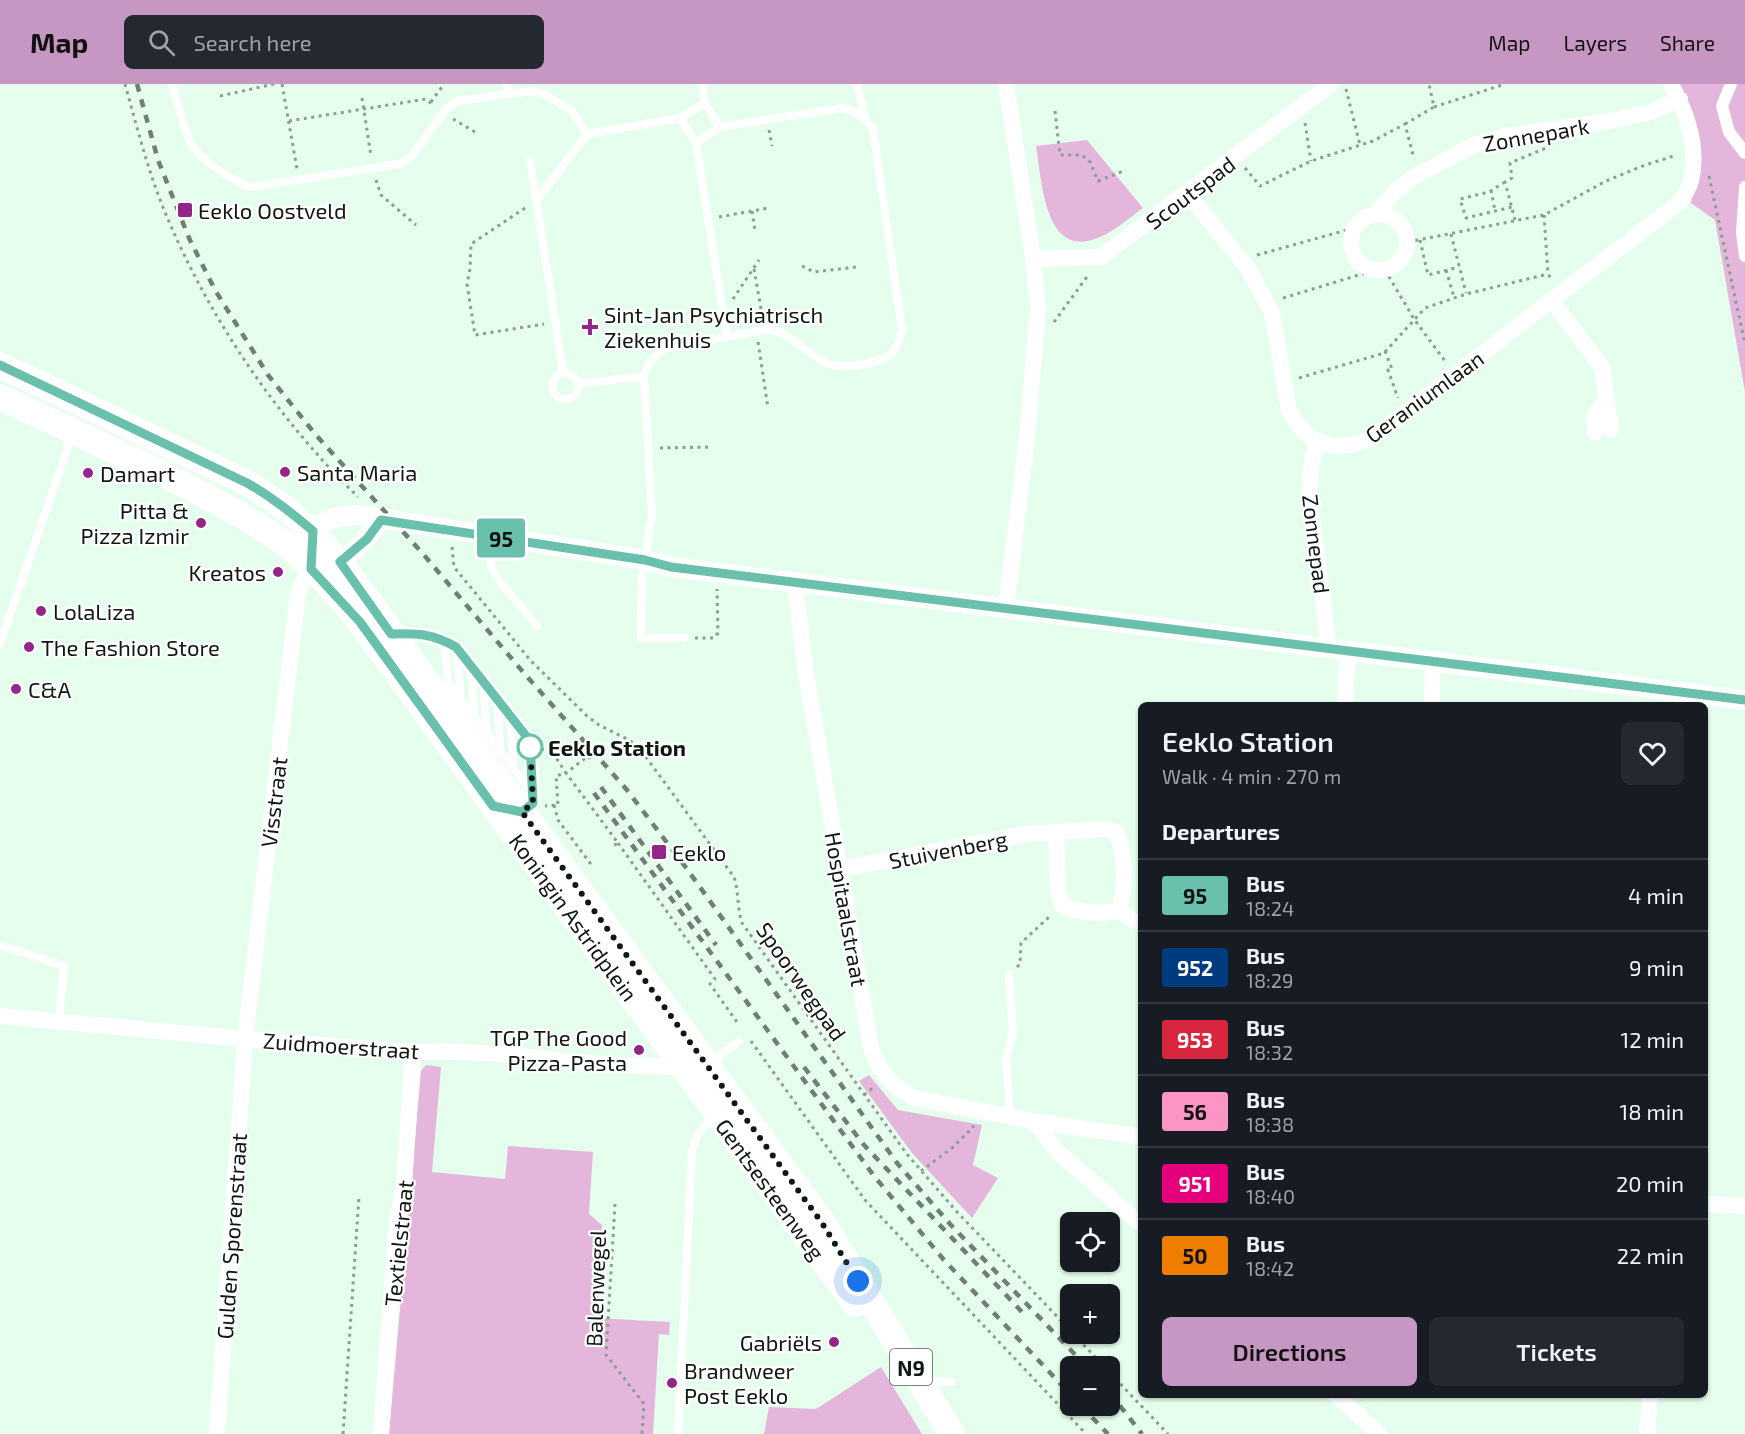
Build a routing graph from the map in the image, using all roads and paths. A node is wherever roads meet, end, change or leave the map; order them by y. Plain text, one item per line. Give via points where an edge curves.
1 (125, 84) edge
2 (172, 84) edge
3 (274, 84) edge
4 (282, 84) edge
5 (444, 84) edge
6 (506, 84) edge
7 (702, 84) edge
8 (857, 84) edge
9 (1006, 84) edge
10 (1331, 84) edge
11 (1345, 84) edge
12 (1429, 84) edge
13 (1505, 84) edge
14 (1671, 84) edge
15 (1731, 84) edge
16 (508, 94) junction
17 (220, 96) dead end
18 (362, 98) dead end
19 (1680, 99) junction
20 (431, 102) junction
21 (705, 103) junction
22 (1302, 106) junction
23 (1434, 107) junction
24 (364, 108) junction
25 (1055, 111) dead end
26 (443, 113) junction
27 (680, 118) junction
28 (865, 119) junction
29 (289, 121) junction
30 (1405, 124) junction
31 (720, 127) junction
32 (475, 132) dead end
33 (587, 134) junction
34 (696, 143) junction
35 (1360, 145) junction
36 (1548, 147) dead end
37 (1694, 151) junction
38 (1745, 153) edge
39 (1236, 157) junction
40 (530, 160) dead end
41 (1311, 161) junction
42 (372, 168) junction
43 (1126, 170) dead end
44 (1418, 176) junction
45 (1709, 176) dead end
46 (299, 180) junction
47 (1505, 182) junction
48 (1745, 187) edge
49 (1491, 190) junction
50 (1188, 194) junction
51 (537, 200) junction
52 (1512, 207) junction
53 (769, 208) dead end
54 (752, 211) junction
55 (1495, 211) junction
56 (1376, 213) junction
57 (1544, 215) junction
58 (708, 219) junction
59 (1515, 220) junction
60 (416, 225) dead end
61 (1354, 228) junction
62 (755, 231) dead end
63 (1451, 234) junction
64 (1414, 241) junction
65 (1745, 256) edge
66 (1101, 257) junction
67 (1033, 259) junction
68 (759, 260) dead end
69 (1241, 260) junction
70 (802, 266) dead end
71 (856, 267) dead end
72 (1459, 267) junction
73 (754, 269) junction
74 (1380, 270) junction
75 (1446, 270) junction
76 (1548, 274) junction
77 (1466, 294) junction
78 (1454, 298) junction
79 (1556, 298) junction
80 (1267, 303) junction
81 (723, 313) junction
82 (1414, 319) junction
83 (556, 322) junction
84 (1054, 322) dead end
85 (760, 331) junction
86 (727, 337) junction
87 (1745, 344) edge
88 (1385, 351) junction
89 (0, 365) edge
90 (563, 372) junction
91 (1455, 375) junction
92 (644, 376) junction
93 (1284, 382) junction
94 (578, 384) junction
95 (0, 397) edge
96 (73, 400) junction
97 (768, 408) dead end
98 (1404, 414) junction
99 (68, 429) junction
100 (1603, 431) dead end
101 (1317, 442) junction
102 (712, 447) dead end
103 (649, 449) junction
104 (381, 520) junction
105 (450, 530) junction
106 (313, 531) junction
107 (487, 536) junction
108 (645, 560) junction
109 (340, 562) junction
110 (311, 569) junction
111 (720, 573) junction
112 (795, 583) junction
113 (1006, 608) junction
114 (537, 626) dead end
115 (391, 634) junction
116 (684, 638) joint
117 (442, 639) junction
118 (0, 644) edge
119 (456, 647) junction
120 (1328, 648) junction
121 (1348, 650) junction
122 (1433, 660) junction
123 (471, 665) junction
124 (482, 680) junction
125 (461, 700) junction
126 (498, 700) junction
127 (1745, 700) edge
128 (1345, 702) edge
129 (1432, 702) edge
130 (510, 716) junction
131 (474, 717) junction
132 (487, 735) junction
133 (549, 747) dead end
134 (500, 752) junction
135 (590, 759) dead end
136 (514, 770) junction
137 (566, 772) junction
138 (548, 805) dead end
139 (554, 805) junction
140 (513, 806) junction
141 (1056, 833) junction
142 (618, 843) junction
143 (613, 846) dead end
144 (594, 860) dead end
145 (840, 869) junction
146 (1062, 905) junction
147 (1119, 912) junction
148 (1138, 921) edge
149 (0, 945) edge
150 (1009, 974) joint
151 (0, 1016) edge
152 (59, 1021) junction
153 (732, 1031) dead end
154 (746, 1035) dead end
155 (245, 1039) junction
156 (739, 1041) dead end
157 (413, 1052) junction
158 (696, 1062) junction
159 (977, 1110) junction
160 (716, 1114) junction
161 (1010, 1116) junction
162 (1033, 1121) junction
163 (1138, 1136) edge
164 (921, 1171) junction
165 (360, 1196) dead end
166 (615, 1204) dead end
167 (1708, 1204) edge
168 (1745, 1206) edge
169 (1138, 1222) edge
170 (1060, 1319) edge
171 (1083, 1344) edge
172 (1095, 1356) edge
173 (919, 1380) junction
174 (951, 1382) dead end
175 (1120, 1384) edge
176 (1339, 1398) edge
177 (1650, 1398) edge
178 (217, 1434) edge
179 (343, 1434) edge
180 (381, 1434) edge
181 (642, 1434) edge
182 (678, 1434) edge
183 (936, 1434) edge
184 (952, 1434) edge
185 (1086, 1434) edge
186 (1168, 1434) edge
187 (1379, 1434) edge
188 (1647, 1434) edge

1 - 104 path via 155,185 204,292 293,428
2 - 46 lane via 199,154 239,184 252,188
3 - 17 path
4 - 29 path
5 - 20 path
6 - 16 lane
7 - 21 lane
8 - 28 lane
9 - 67 street
10 - 22 street, Scoutspad
11 - 35 path
12 - 23 path
13 - 23 path
14 - 19 street, Geraniumlaan
15 - 38 street via 1722,106 1729,132
16 - 26 lane via 457,101
16 - 33 lane via 544,94 571,110
18 - 24 path
19 - 37 street, Geraniumlaan
19 - 44 street, Zonnepark via 1648,113 1504,136 1474,145
20 - 24 path via 426,99
20 - 26 path
21 - 27 lane
21 - 31 lane
22 - 39 street, Scoutspad
22 - 41 path
23 - 30 path
24 - 29 path
24 - 42 path
25 - 43 path via 1060,155 1083,155 1098,181
26 - 32 path
26 - 42 lane via 411,157 399,164
27 - 33 lane
27 - 34 lane
28 - 31 lane via 842,108
28 - 85 lane via 873,129 892,252 902,330 898,344 880,361 839,367 826,364 782,332
29 - 46 path
30 - 35 path
30 - 44 path
31 - 34 lane
33 - 51 lane
34 - 58 lane
35 - 41 path
36 - 47 path via 1510,163 1512,178
37 - 57 path via 1606,181
37 - 79 street, Geraniumlaan via 1691,182 1680,202
39 - 41 path via 1260,186
39 - 50 street, Scoutspad
40 - 51 lane
42 - 46 lane
42 - 60 path via 381,195
44 - 56 street, Zonnepark via 1395,192
45 - 87 path
47 - 49 path
47 - 52 path
48 - 65 street
49 - 55 path
49 - 55 path via 1460,199 1466,218
50 - 66 street, Scoutspad
50 - 69 street
51 - 83 lane
51 - 83 path via 471,244 467,284 475,335
52 - 55 path
52 - 59 path
53 - 54 path
54 - 58 path
54 - 62 path
56 - 61 street, Zonnepark
56 - 64 street via 1395,218
57 - 59 path
57 - 76 path
58 - 81 lane
59 - 63 path
61 - 69 path
61 - 74 street via 1353,255 1359,262
63 - 64 path
63 - 72 path
64 - 74 street via 1394,267
64 - 75 path via 1428,275
66 - 67 street
66 - 84 path
67 - 113 street via 1038,308
68 - 73 path
69 - 80 street
70 - 71 path via 814,273
72 - 75 path
72 - 77 path
73 - 81 path
73 - 85 path
74 - 80 path
74 - 82 path
75 - 78 path
76 - 77 path
76 - 79 path
77 - 78 path
78 - 82 path via 1425,308
79 - 91 street, Geraniumlaan
79 - 100 street via 1602,368 1606,399 1594,417
80 - 93 street
81 - 86 lane
82 - 88 path
82 - 91 path
83 - 90 lane
85 - 86 lane
85 - 97 path
86 - 92 lane via 666,348 655,355
88 - 93 path
88 - 98 path
89 - 96 main road, N9
90 - 94 lane via 571,374
90 - 94 lane via 555,376 552,384 557,396 570,398 577,392
91 - 98 street, Geraniumlaan
92 - 94 lane
92 - 103 lane
93 - 101 street via 1294,421
95 - 99 main road, N9
96 - 99 street
96 - 106 main road, N9 via 247,483 285,506
98 - 101 street, Geraniumlaan via 1372,438 1355,445 1339,447
99 - 110 main road, N9 via 232,510 291,548
99 - 118 lane via 69,444
101 - 120 street, Zonnepad via 1309,491
102 - 103 path
103 - 108 lane via 652,516
104 - 105 street
104 - 106 street via 340,516
104 - 109 street via 367,539
105 - 107 street
105 - 164 path, Spoorwegpad via 453,562 461,576 550,681 587,716 640,749 735,877 742,923
106 - 109 main road, N9
106 - 110 street
107 - 108 street
107 - 114 lane via 497,578
108 - 111 street
108 - 116 lane via 641,638
109 - 110 street
109 - 115 main road, Koningin Astridplein / N9
110 - 140 main road, Koningin Astridplein / N9
110 - 155 street, Visstraat via 300,586 297,600
111 - 112 street
111 - 116 path via 718,633 714,638
112 - 113 street
112 - 145 street, Hospitaalstraat via 806,674
113 - 120 street
115 - 117 lane via 422,633
115 - 140 main road, Koningin Astridplein / N9
117 - 119 lane
117 - 125 lane via 448,682
119 - 123 lane
119 - 125 lane
120 - 121 street
121 - 122 street
121 - 128 street
122 - 127 street
122 - 129 street
123 - 124 lane
123 - 131 lane
124 - 126 lane
124 - 132 lane
125 - 131 lane
126 - 130 lane
126 - 134 lane
130 - 136 lane
130 - 140 lane via 530,741
131 - 132 lane
132 - 134 lane
133 - 137 path
134 - 136 lane
135 - 137 path via 588,756
136 - 140 lane
137 - 139 path via 556,776 558,805
137 - 142 path
138 - 139 path
139 - 144 path via 558,820 590,863
140 - 158 main road, Koningin Astridplein / N9
141 - 145 street, Stuivenberg via 1026,834
141 - 146 street
141 - 147 street, Stuivenberg via 1116,832 1121,843 1124,892
142 - 143 path
142 - 153 path via 715,979 710,984 739,1025
145 - 159 street, Hospitaalstraat via 876,1063 899,1091 914,1098
146 - 147 street via 1073,910
146 - 150 path via 1021,943 1020,964
147 - 148 street
149 - 152 lane via 64,966
150 - 161 lane via 1013,1034 1006,1058
151 - 152 street, Zuidmoerstraat
152 - 155 street, Zuidmoerstraat
154 - 185 path via 865,1200
155 - 157 street, Zuidmoerstraat
155 - 178 street, Gulden Sporenstraat
156 - 158 lane
157 - 158 street, Zuidmoerstraat via 439,1050 587,1063
157 - 180 street, Textielstraat
158 - 160 main road, Gentsesteenweg / N9
158 - 173 main road, Gentsesteenweg / N9 via 822,1223
159 - 161 street, Hospitaalstraat
159 - 164 path via 973,1128
160 - 182 lane via 697,1135 692,1151
160 - 183 main road, Gentsesteenweg / N9 via 858,1308
161 - 162 street, Hospitaalstraat
162 - 163 street, Hospitaalstraat
162 - 169 street via 1059,1153
164 - 170 path, Spoorwegpad
165 - 179 path
166 - 181 path, Balenwegel via 606,1354 644,1404
167 - 168 street
171 - 172 path, Spoorwegpad
173 - 174 lane
173 - 184 main road, Gentsesteenweg / N9
175 - 186 path
176 - 187 street
177 - 188 street

